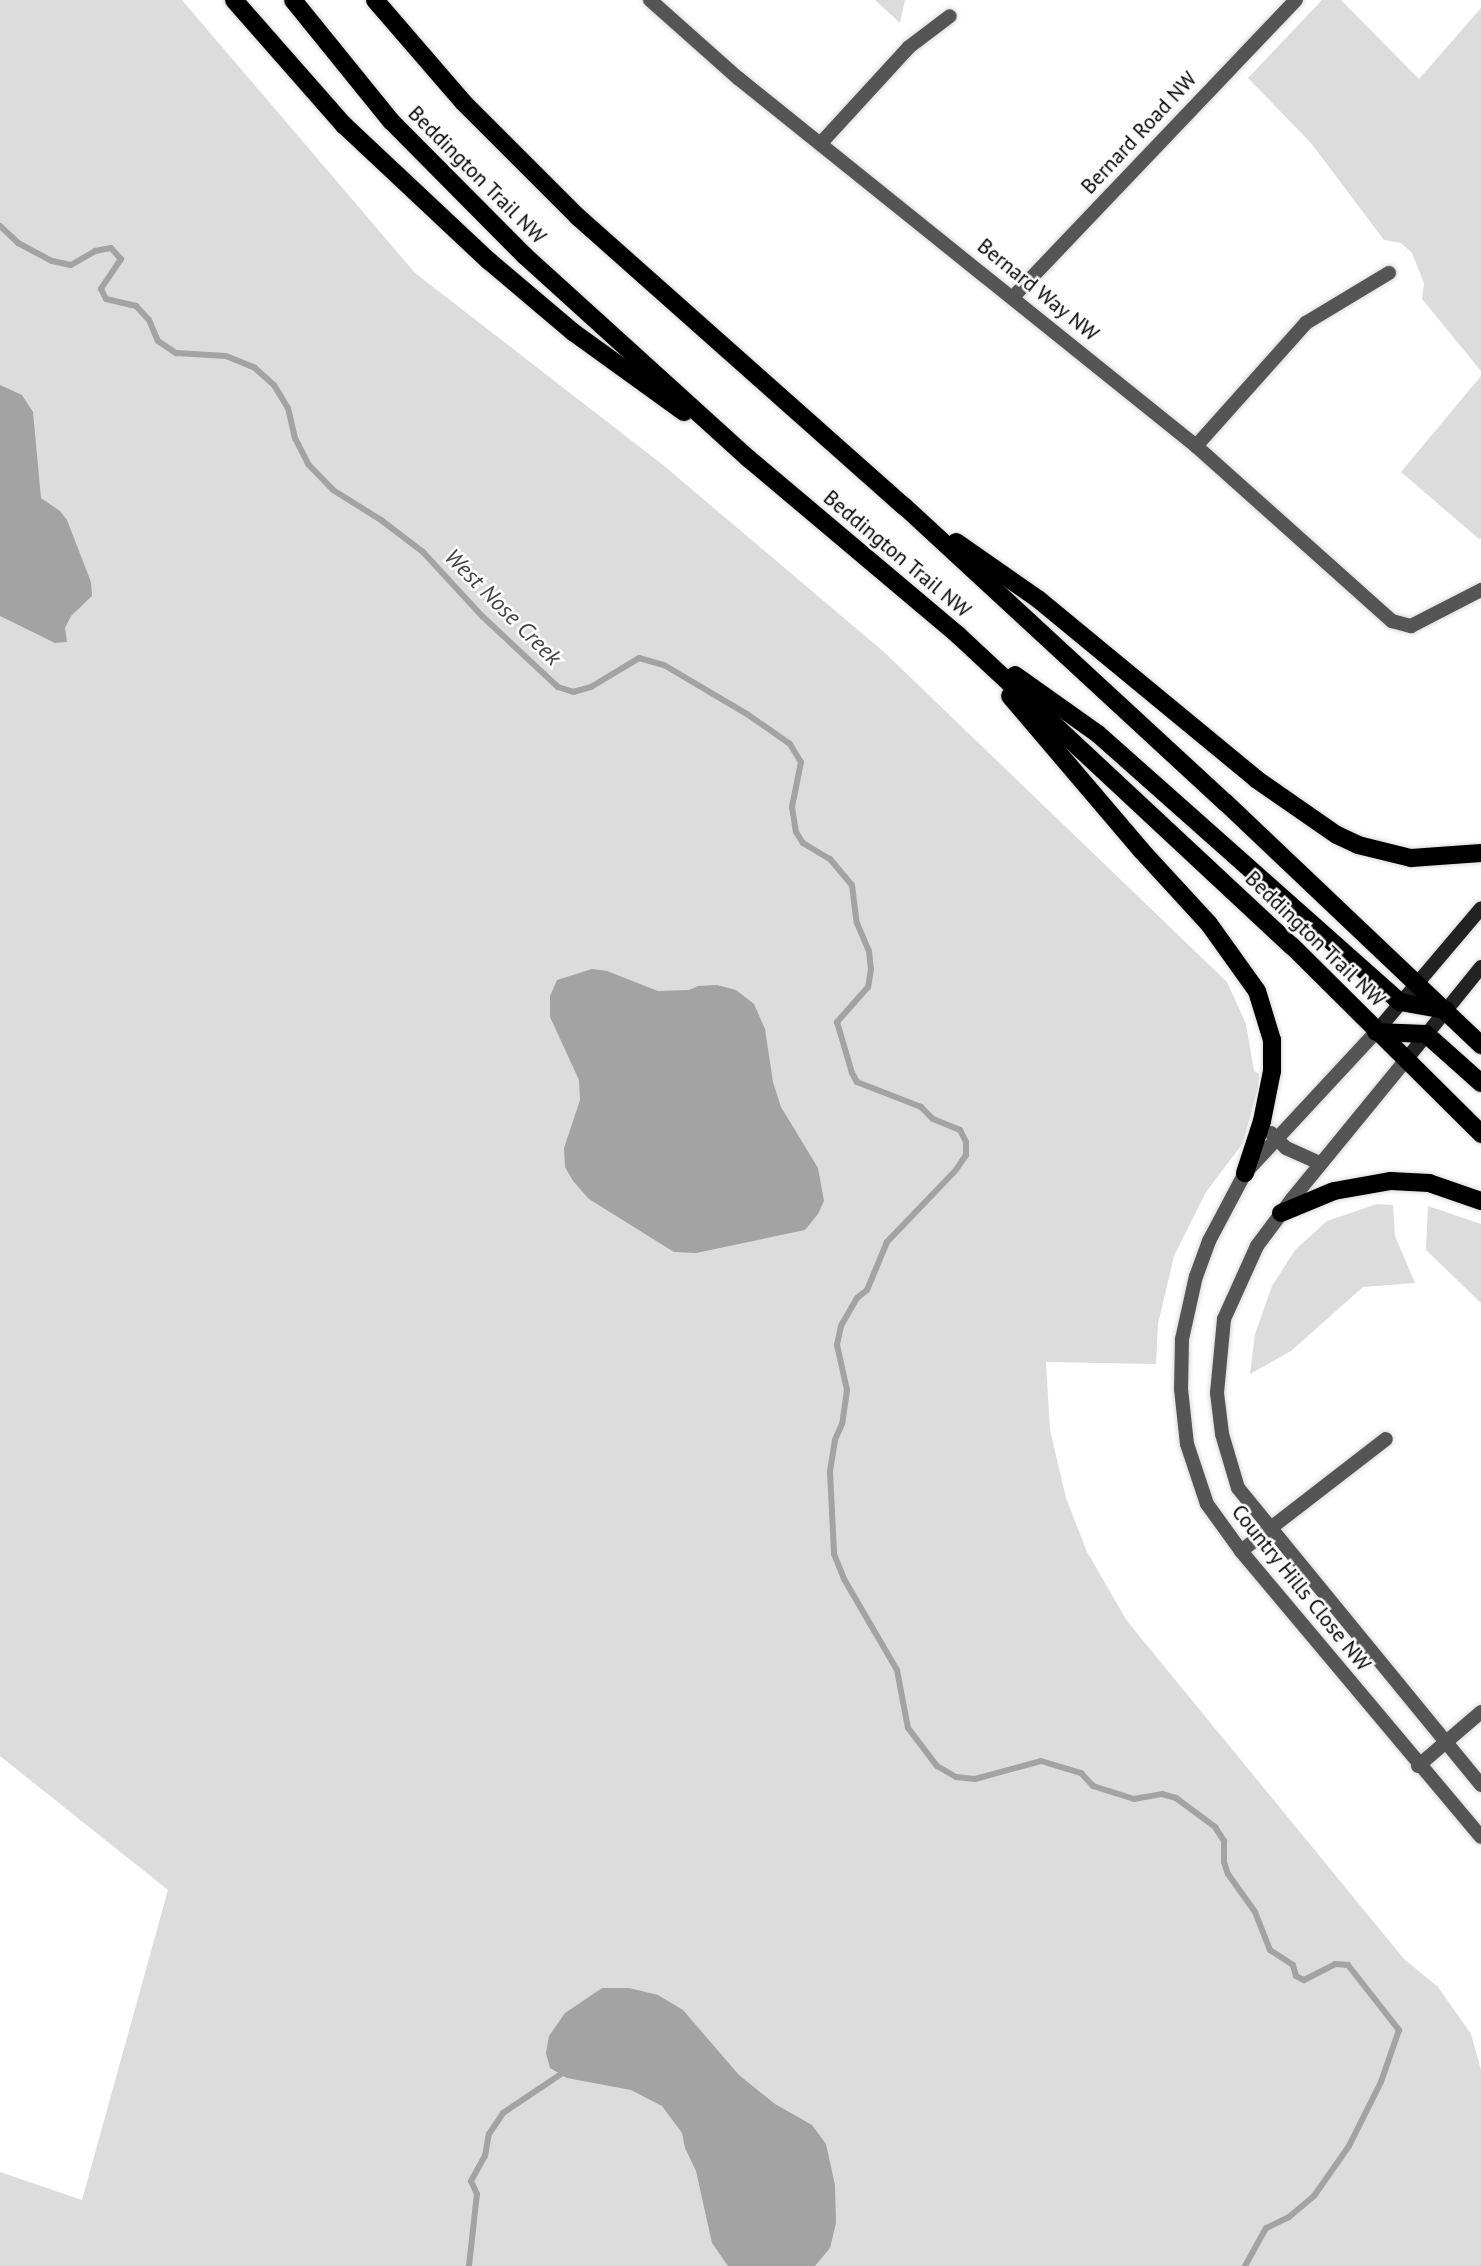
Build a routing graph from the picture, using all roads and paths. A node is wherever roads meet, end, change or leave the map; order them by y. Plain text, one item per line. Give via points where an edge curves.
1 (234, 0) edge
2 (293, 0) edge
3 (375, 0) edge
4 (650, 0) edge
5 (1296, 0) edge
6 (950, 16) dead end
7 (821, 143) junction
8 (1389, 273) dead end
9 (1014, 296) junction
10 (1196, 446) junction
11 (749, 459) junction
12 (904, 506) junction
13 (1481, 590) edge
14 (958, 635) junction
15 (1481, 853) edge
16 (1481, 908) edge
17 (1481, 967) edge
18 (1416, 982) junction
19 (1399, 1002) junction
20 (1446, 1010) junction
21 (1376, 1032) junction
22 (1426, 1034) junction
23 (1481, 1045) edge
24 (1405, 1060) junction
25 (1481, 1083) edge
26 (1262, 1121) junction
27 (1481, 1133) edge
28 (1276, 1140) junction
29 (1320, 1163) junction
30 (1245, 1173) junction
31 (1481, 1201) edge
32 (1281, 1213) junction
33 (1386, 1439) dead end
34 (1269, 1530) junction
35 (1241, 1551) junction
36 (1481, 1712) edge
37 (1444, 1743) junction
38 (1418, 1766) junction
39 (1481, 1786) edge
40 (1481, 1836) edge

1 - 11 main road via 344,125 489,261 573,332
2 - 11 main road, Beddington Trail NW via 391,121 453,187
3 - 12 main road, Beddington Trail NW via 518,160
4 - 7 street, Bernard Way NW
5 - 9 street, Bernard Road NW
6 - 7 street via 909,47
7 - 9 street, Bernard Way NW
8 - 10 street via 1306,323
9 - 10 street, Bernard Way NW
10 - 13 street, Bernard Way NW via 1392,621 1411,626
11 - 14 main road, Beddington Trail NW
12 - 15 main road via 1038,598 1256,779 1337,835 1411,859
12 - 18 main road, Beddington Trail NW
14 - 19 main road via 1098,734
14 - 21 main road, Beddington Trail NW via 1292,946
14 - 26 main road via 1140,850 1209,923 1257,991 1272,1040 1272,1071
16 - 18 main road
17 - 20 main road
18 - 19 main road
18 - 20 main road, Beddington Trail NW
19 - 20 main road
19 - 21 main road
20 - 22 main road
20 - 23 main road, Beddington Trail NW
21 - 22 main road
21 - 24 main road, Beddington Trail NW
21 - 28 street, Country Hills Close NW
22 - 24 main road
22 - 25 main road
24 - 27 main road, Beddington Trail NW
24 - 29 street, Country Hills Close NW
26 - 28 street
26 - 30 main road
28 - 29 street
28 - 30 street, Country Hills Close NW
29 - 32 street, Country Hills Close NW
30 - 35 street, Country Hills Close NW via 1214,1230 1196,1276 1182,1339 1181,1390 1187,1444 1207,1504
31 - 32 main road via 1429,1183 1391,1181 1334,1191
32 - 34 street, Country Hills Close NW via 1257,1246 1224,1319 1217,1393 1222,1434 1238,1488
33 - 34 street
34 - 35 street
34 - 37 street, Country Hills Close NW
35 - 38 street, Country Hills Close NW
36 - 37 street
37 - 38 street
37 - 39 street, Country Hills Close NW
38 - 40 street, Country Hills Close NW

